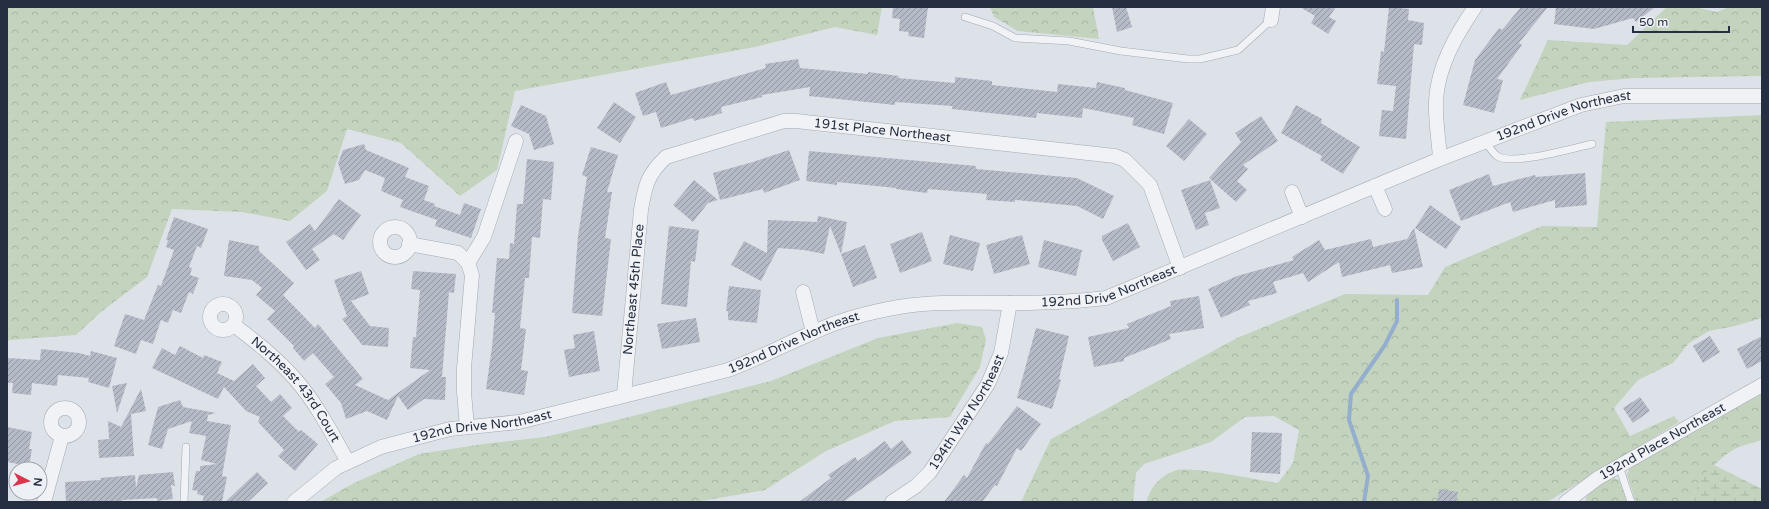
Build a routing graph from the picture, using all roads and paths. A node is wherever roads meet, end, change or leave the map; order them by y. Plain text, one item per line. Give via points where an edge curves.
1 (1475, 7) edge
2 (1272, 14) edge
3 (965, 17) dead end
4 (1762, 96) edge
5 (516, 141) dead end
6 (1485, 142) junction
7 (1592, 144) dead end
8 (1440, 159) junction
9 (645, 184) joint
10 (1375, 186) junction
11 (1292, 192) dead end
12 (1385, 209) dead end
13 (1302, 217) junction
14 (409, 244) dead end
15 (468, 263) junction
16 (1180, 268) junction
17 (803, 292) dead end
18 (1010, 303) junction
19 (234, 325) dead end
20 (813, 332) junction
21 (1762, 385) edge
22 (624, 396) junction
23 (468, 427) junction
24 (62, 436) dead end
25 (186, 447) dead end
26 (348, 462) junction
27 (1619, 466) junction
28 (1573, 500) edge
29 (44, 502) edge
30 (184, 502) edge
31 (294, 502) edge
32 (892, 502) edge
33 (1631, 502) edge

1 - 8 street via 1450,48 1441,73 1436,101
2 - 3 lane via 1238,50 1200,59 1121,51 1069,42 1015,38 993,26
4 - 6 street, 192nd Drive Northeast via 1624,96 1581,105
5 - 15 street via 484,237
6 - 7 lane via 1497,156 1506,160
6 - 8 street, 192nd Drive Northeast
8 - 10 street, 192nd Drive Northeast
9 - 16 street, 191st Place Northeast via 654,169 666,157 784,121 1115,156 1125,160 1150,185
9 - 22 street, Northeast 45th Place
10 - 12 street
10 - 13 street, 192nd Drive Northeast
11 - 13 street
13 - 16 street, 192nd Drive Northeast
14 - 15 street via 458,254
15 - 23 street via 472,276 464,368
16 - 18 street, 192nd Drive Northeast via 1106,298
17 - 20 street
18 - 20 street, 192nd Drive Northeast via 944,302 900,307 867,314
18 - 32 street, 194th Way Northeast via 1001,353 988,384 930,472 916,486
19 - 26 street, Northeast 43rd Court via 278,360 296,380 322,416
20 - 22 street, 192nd Drive Northeast via 728,370
21 - 27 street, 192nd Place Northeast
22 - 23 street, 192nd Drive Northeast via 519,422
23 - 26 street, 192nd Drive Northeast via 450,429 381,447
24 - 29 street
25 - 30 lane
26 - 31 street, 192nd Drive Northeast via 336,468
27 - 28 street, 192nd Place Northeast via 1598,478
27 - 33 lane

